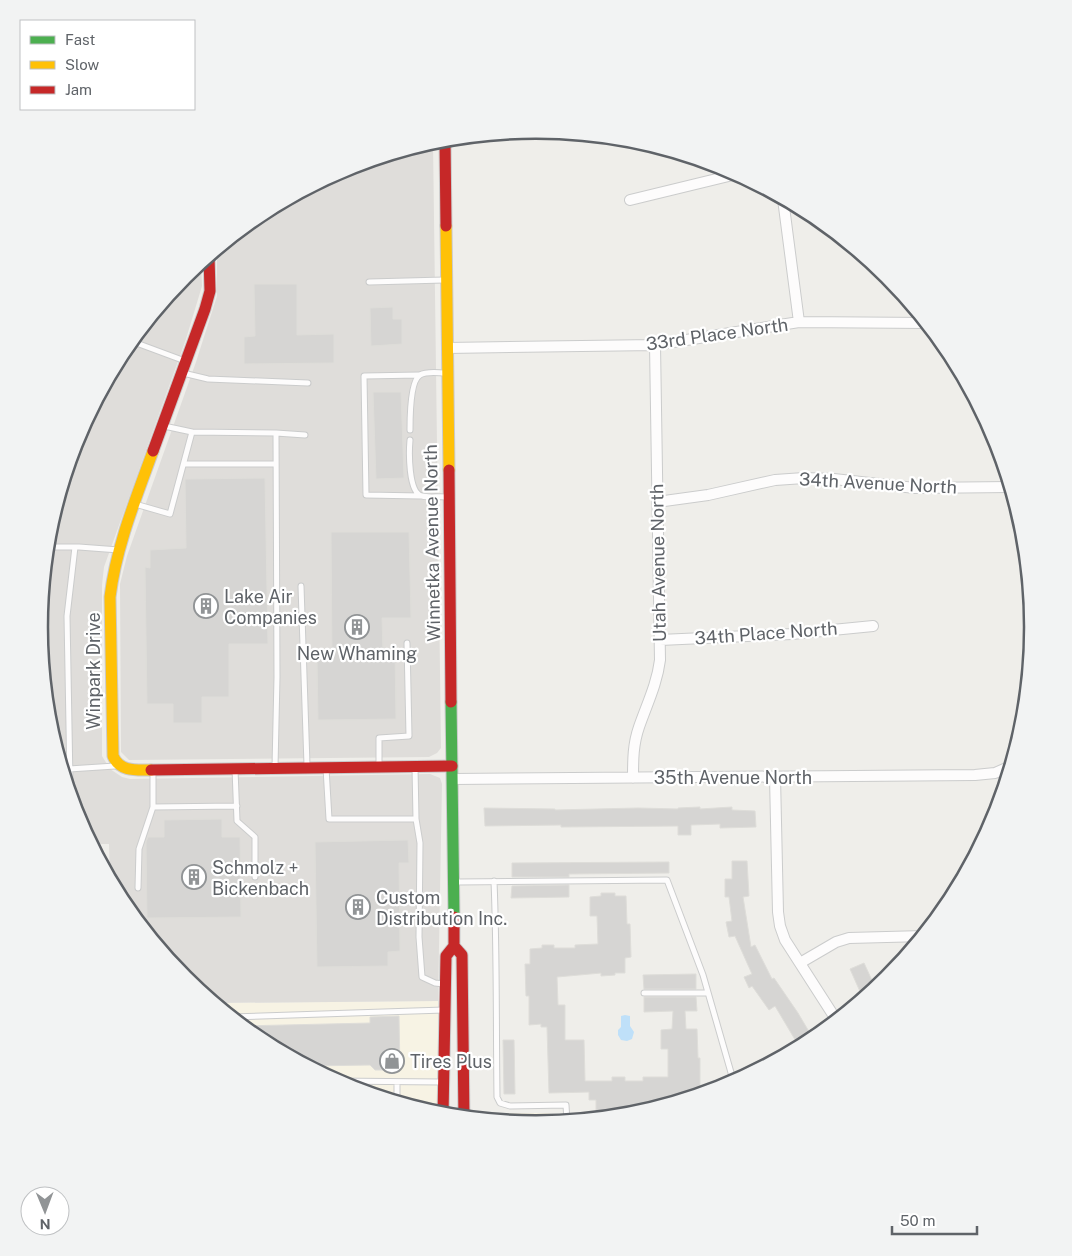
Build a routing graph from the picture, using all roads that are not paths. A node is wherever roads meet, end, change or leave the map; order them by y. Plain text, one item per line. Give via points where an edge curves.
1 (445, 148) edge
2 (724, 177) edge
3 (630, 200) dead end
4 (784, 208) edge
5 (209, 266) edge
6 (447, 280) junction
7 (369, 282) dead end
8 (799, 322) junction
9 (917, 323) edge
10 (139, 345) edge
11 (655, 345) junction
12 (447, 348) junction
13 (185, 367) junction
14 (448, 373) junction
15 (419, 375) junction
16 (308, 383) dead end
17 (163, 426) junction
18 (410, 430) dead end
19 (192, 432) junction
20 (276, 433) junction
21 (304, 435) dead end
22 (410, 440) dead end
23 (184, 464) junction
24 (276, 464) junction
25 (1004, 487) edge
26 (420, 496) junction
27 (449, 497) junction
28 (657, 502) junction
29 (134, 504) junction
30 (55, 547) edge
31 (75, 547) junction
32 (119, 550) junction
33 (301, 586) dead end
34 (873, 626) dead end
35 (660, 640) junction
36 (407, 643) dead end
37 (118, 765) junction
38 (452, 766) junction
39 (379, 767) junction
40 (415, 767) junction
41 (275, 768) junction
42 (307, 768) junction
43 (326, 768) junction
44 (70, 769) junction
45 (235, 769) junction
46 (1004, 769) edge
47 (152, 770) junction
48 (70, 775) edge
49 (775, 777) junction
50 (633, 778) junction
51 (453, 779) junction
52 (237, 806) junction
53 (153, 807) junction
54 (416, 819) junction
55 (255, 877) dead end
56 (454, 882) junction
57 (494, 882) junction
58 (138, 888) dead end
59 (915, 936) edge
60 (454, 946) junction
61 (800, 963) junction
62 (445, 984) junction
63 (708, 993) junction
64 (644, 994) dead end
65 (445, 1010) junction
66 (834, 1016) edge
67 (240, 1017) edge
68 (732, 1075) edge
69 (356, 1082) edge
70 (397, 1082) junction
71 (443, 1082) junction
72 (397, 1096) edge
73 (443, 1107) edge
74 (464, 1111) edge
75 (567, 1115) edge

1 - 6 main road, Winnetka Avenue North
2 - 3 street
4 - 8 street
5 - 13 main road, Winpark Drive via 210,291
6 - 7 lane
6 - 12 main road, Winnetka Avenue North
8 - 9 street, 33rd Place North
8 - 11 street, 33rd Place North
10 - 13 lane
11 - 12 street, 33rd Place North
11 - 28 street, Utah Avenue North
12 - 14 main road, Winnetka Avenue North
13 - 16 lane via 208,379
13 - 17 main road, Winpark Drive
14 - 15 lane
14 - 27 main road, Winnetka Avenue North
15 - 18 lane via 412,398
15 - 26 lane via 364,376 366,495
17 - 19 lane
17 - 29 main road, Winpark Drive
19 - 20 lane
19 - 23 lane
20 - 21 lane
20 - 24 lane
22 - 26 lane via 414,488
23 - 24 lane
23 - 29 lane via 170,514
24 - 41 lane
25 - 28 street, 34th Avenue North via 915,488 804,478 775,480
26 - 27 lane
27 - 38 main road, Winnetka Avenue North
28 - 35 street, Utah Avenue North
29 - 32 main road, Winpark Drive
30 - 31 lane
31 - 32 lane
31 - 44 lane via 67,616
32 - 37 main road, Winpark Drive via 110,597 112,752
33 - 42 lane
34 - 35 street, 34th Place North via 792,634
35 - 50 street, Utah Avenue North via 658,676 638,728
36 - 39 lane via 409,736 380,738
37 - 44 lane
37 - 47 main road via 124,769
38 - 40 main road
38 - 51 main road, Winnetka Avenue North
39 - 40 main road
39 - 43 main road
40 - 54 lane
41 - 42 main road
41 - 45 main road
42 - 43 main road
43 - 54 lane via 329,819
44 - 48 lane
45 - 47 main road
45 - 52 lane
46 - 49 street, 35th Avenue North via 975,775
47 - 53 lane
49 - 50 street, 35th Avenue North
49 - 61 street via 778,912 785,940
50 - 51 street, 35th Avenue North
51 - 56 main road, Winnetka Avenue North
52 - 53 lane
52 - 55 lane via 237,821 255,837
53 - 58 lane via 138,850
54 - 62 lane via 420,843 418,937 422,977 435,984
56 - 57 lane
56 - 60 main road, Winnetka Avenue North
57 - 63 lane via 667,880
57 - 75 lane via 498,988 497,1097 500,1103 510,1106 566,1106
59 - 61 street via 849,938
60 - 62 main road, Winnetka Avenue North via 446,956
60 - 74 main road, Winnetka Avenue North via 462,955
61 - 66 street
62 - 65 main road, Winnetka Avenue North
63 - 64 lane
63 - 68 lane
65 - 67 lane
65 - 71 main road, Winnetka Avenue North
69 - 70 lane
70 - 71 lane
70 - 72 lane
71 - 73 main road, Winnetka Avenue North

